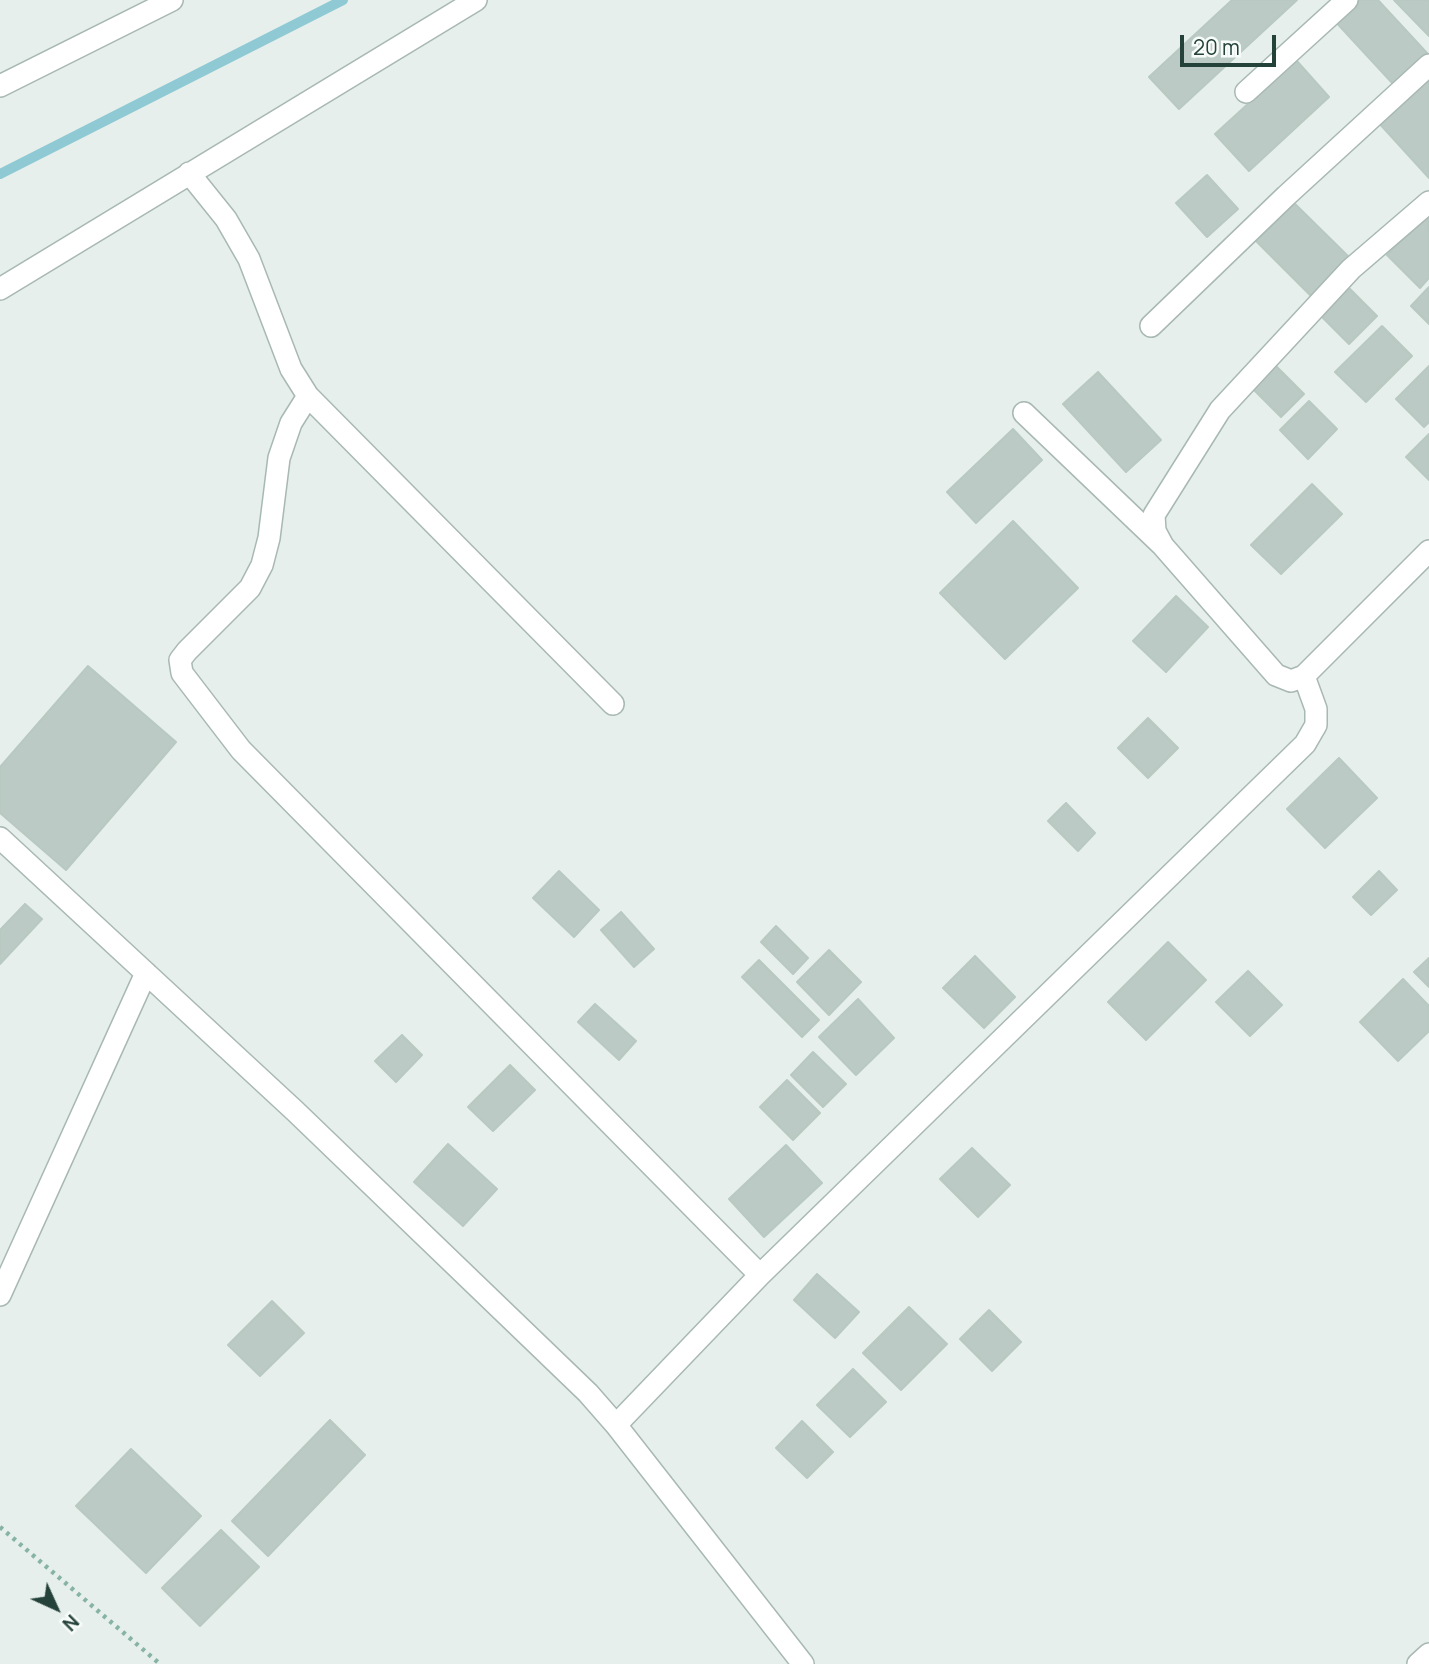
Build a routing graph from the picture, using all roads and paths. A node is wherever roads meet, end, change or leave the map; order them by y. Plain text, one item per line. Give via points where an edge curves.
1 (172, 0) edge
2 (476, 0) edge
3 (1347, 0) edge
4 (1429, 65) edge
5 (0, 86) edge
6 (1246, 92) dead end
7 (189, 173) junction
8 (1429, 201) edge
9 (0, 289) edge
10 (1151, 326) dead end
11 (309, 396) junction
12 (1024, 413) dead end
13 (1163, 546) junction
14 (1429, 551) edge
15 (1304, 676) junction
16 (613, 704) dead end
17 (0, 838) edge
18 (146, 973) junction
19 (761, 1275) junction
20 (0, 1295) edge
21 (616, 1425) junction
22 (0, 1527) edge
23 (1429, 1654) edge
24 (160, 1664) edge
25 (803, 1664) edge
26 (1418, 1664) edge

1 - 5 street
2 - 7 street
3 - 6 street
4 - 10 street
7 - 9 street
7 - 11 street via 226,219 249,259 291,369
8 - 13 street via 1351,269 1220,410 1154,515
11 - 16 street
11 - 19 street via 291,423 279,457 262,565 250,588 180,660 182,673 242,750
12 - 13 street
13 - 15 street via 1276,675 1291,681
14 - 15 street
15 - 19 street via 1316,709 1316,726 1304,744
17 - 18 street
18 - 20 street
18 - 21 street via 295,1111
19 - 21 street
21 - 25 street
22 - 24 path
23 - 26 street

